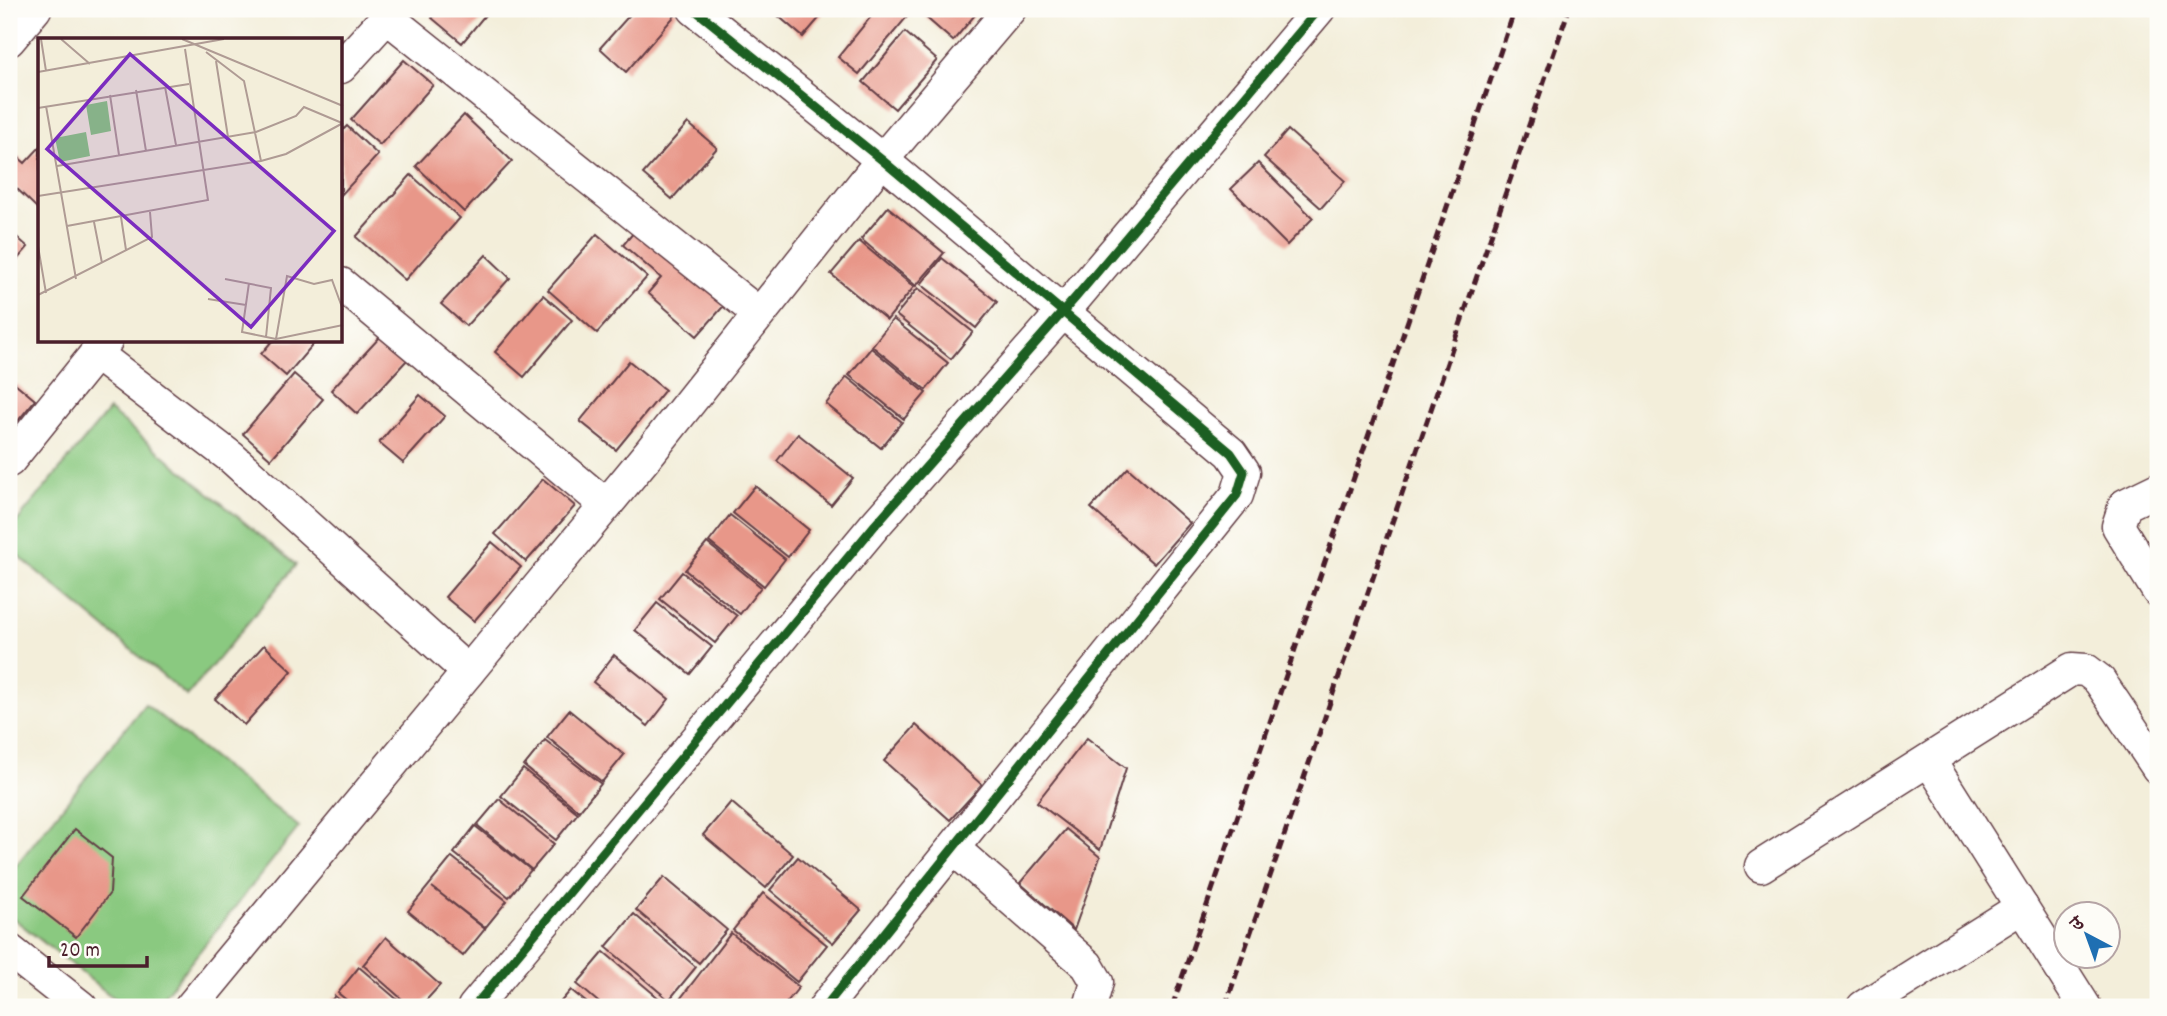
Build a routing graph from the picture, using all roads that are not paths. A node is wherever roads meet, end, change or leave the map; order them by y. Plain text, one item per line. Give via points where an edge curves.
1 (35, 9) edge
2 (694, 9) edge
3 (1010, 9) edge
4 (1320, 9) edge
5 (391, 13) edge
6 (9, 40) edge
7 (343, 65) edge
8 (882, 160) junction
9 (343, 286) edge
10 (1063, 312) junction
11 (759, 314) junction
12 (101, 347) edge
13 (9, 461) edge
14 (2158, 489) edge
15 (606, 505) junction
16 (2158, 591) edge
17 (468, 671) junction
18 (1929, 760) junction
19 (2158, 768) edge
20 (954, 849) junction
21 (1761, 866) dead end
22 (2022, 908) junction
23 (9, 950) edge
24 (81, 1007) edge
25 (191, 1007) edge
26 (474, 1007) edge
27 (825, 1007) edge
28 (1090, 1007) edge
29 (1863, 1007) edge
30 (2085, 1007) edge

1 - 6 street
2 - 8 street
3 - 8 street
4 - 10 street
5 - 7 street
5 - 11 street
8 - 10 street
8 - 11 street
9 - 15 street
10 - 20 street via 1231,453 1244,472 1237,495
10 - 26 street via 875,524
11 - 15 street
12 - 13 street
12 - 17 street
14 - 16 street via 2125,505 2118,526
15 - 17 street
17 - 25 street
18 - 19 street via 2072,669 2086,670 2099,680
18 - 21 street
18 - 22 street
20 - 27 street
20 - 28 street via 1087,965 1097,982
22 - 29 street
22 - 30 street
23 - 24 street

